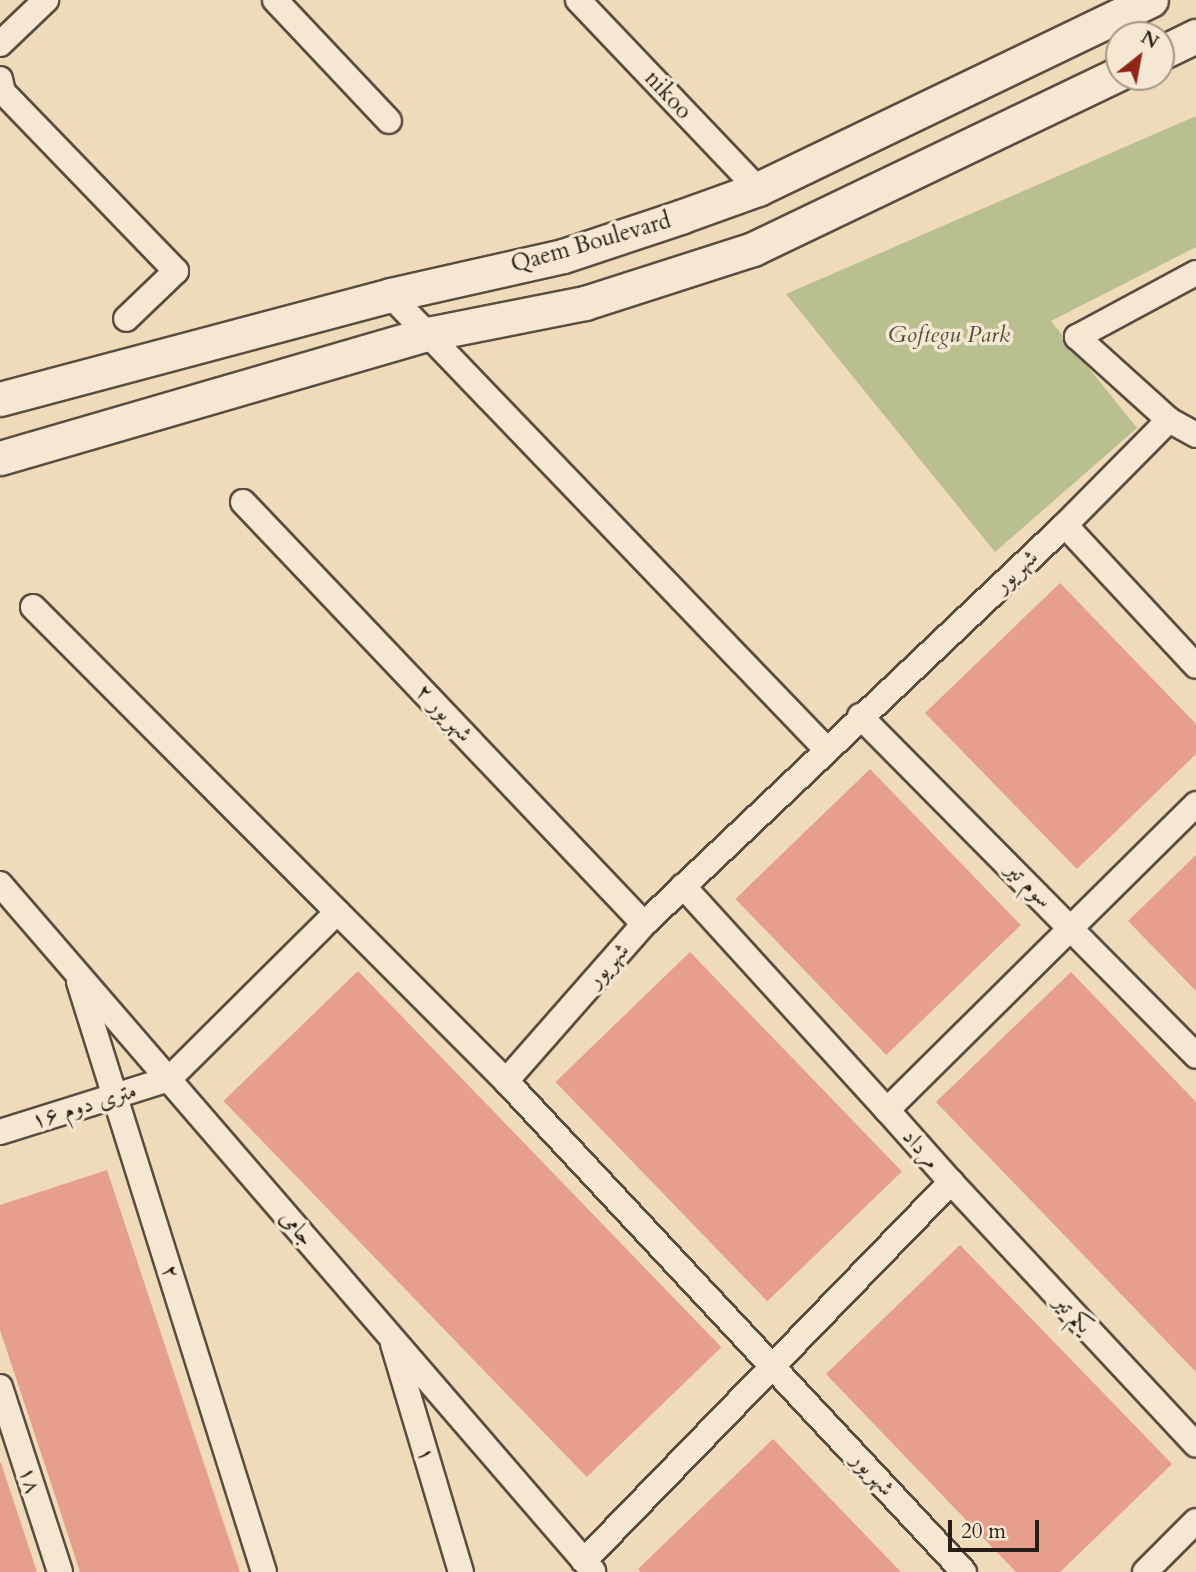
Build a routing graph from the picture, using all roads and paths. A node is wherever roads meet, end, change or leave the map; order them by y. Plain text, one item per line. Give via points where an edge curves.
1 (46, 0) edge
2 (275, 0) edge
3 (579, 0) edge
4 (1151, 0) edge
5 (1196, 36) edge
6 (0, 44) edge
7 (1175, 47) edge
8 (0, 79) edge
9 (1105, 81) edge
10 (389, 121) dead end
11 (758, 190) junction
12 (1196, 273) edge
13 (390, 295) junction
14 (126, 319) dead end
15 (428, 334) junction
16 (0, 399) edge
17 (1169, 420) junction
18 (1196, 435) edge
19 (0, 458) edge
20 (243, 502) dead end
21 (1065, 525) junction
22 (33, 607) dead end
23 (1196, 666) edge
24 (860, 716) junction
25 (826, 749) junction
26 (1196, 804) edge
27 (0, 884) edge
28 (683, 886) junction
29 (337, 912) junction
30 (644, 924) junction
31 (1072, 928) junction
32 (76, 972) junction
33 (1196, 1056) edge
34 (169, 1079) junction
35 (506, 1081) junction
36 (115, 1097) junction
37 (887, 1110) junction
38 (0, 1132) edge
39 (951, 1182) junction
40 (391, 1337) junction
41 (772, 1367) junction
42 (0, 1387) edge
43 (1196, 1445) edge
44 (1191, 1538) edge
45 (589, 1566) edge
46 (60, 1572) edge
47 (264, 1572) edge
48 (461, 1572) edge
49 (964, 1572) edge
50 (1144, 1572) edge

1 - 6 street
2 - 10 street
3 - 11 street, nikoo
4 - 11 street, Qaem Boulevard
5 - 7 street
8 - 14 street via 3,92 176,271
9 - 15 street via 753,249 585,303
11 - 13 street, Qaem Boulevard via 563,256
12 - 17 street via 1077,337
13 - 15 street
13 - 16 street, Qaem Boulevard
15 - 19 street
15 - 25 street
17 - 18 street
17 - 21 street, شهریور
20 - 30 street, شهریور ۲
21 - 23 street
21 - 24 street, شهریور
22 - 29 street
24 - 25 street, شهریور
24 - 31 street, سوم تیر
25 - 28 street, شهریور
26 - 31 street, مرداد
27 - 32 street, جامی
28 - 30 street, شهریور
28 - 37 street
29 - 34 street
29 - 35 street
30 - 35 street, شهریور
31 - 33 street, سوم تیر
31 - 37 street, مرداد
32 - 34 street, جامی
32 - 36 street, ۲
34 - 36 street, ۱۶ متری دوم
34 - 40 street, جامی
35 - 41 street, شهریور
36 - 38 street, ۱۶ متری دوم
36 - 47 street, ۲
37 - 39 street, مرداد
39 - 41 street, مرداد
39 - 43 street, یکم تیر
40 - 45 street, جامی
40 - 48 street, ۱
41 - 45 street, مرداد
41 - 49 street, شهریور
42 - 46 street, ۱۸
44 - 50 street

